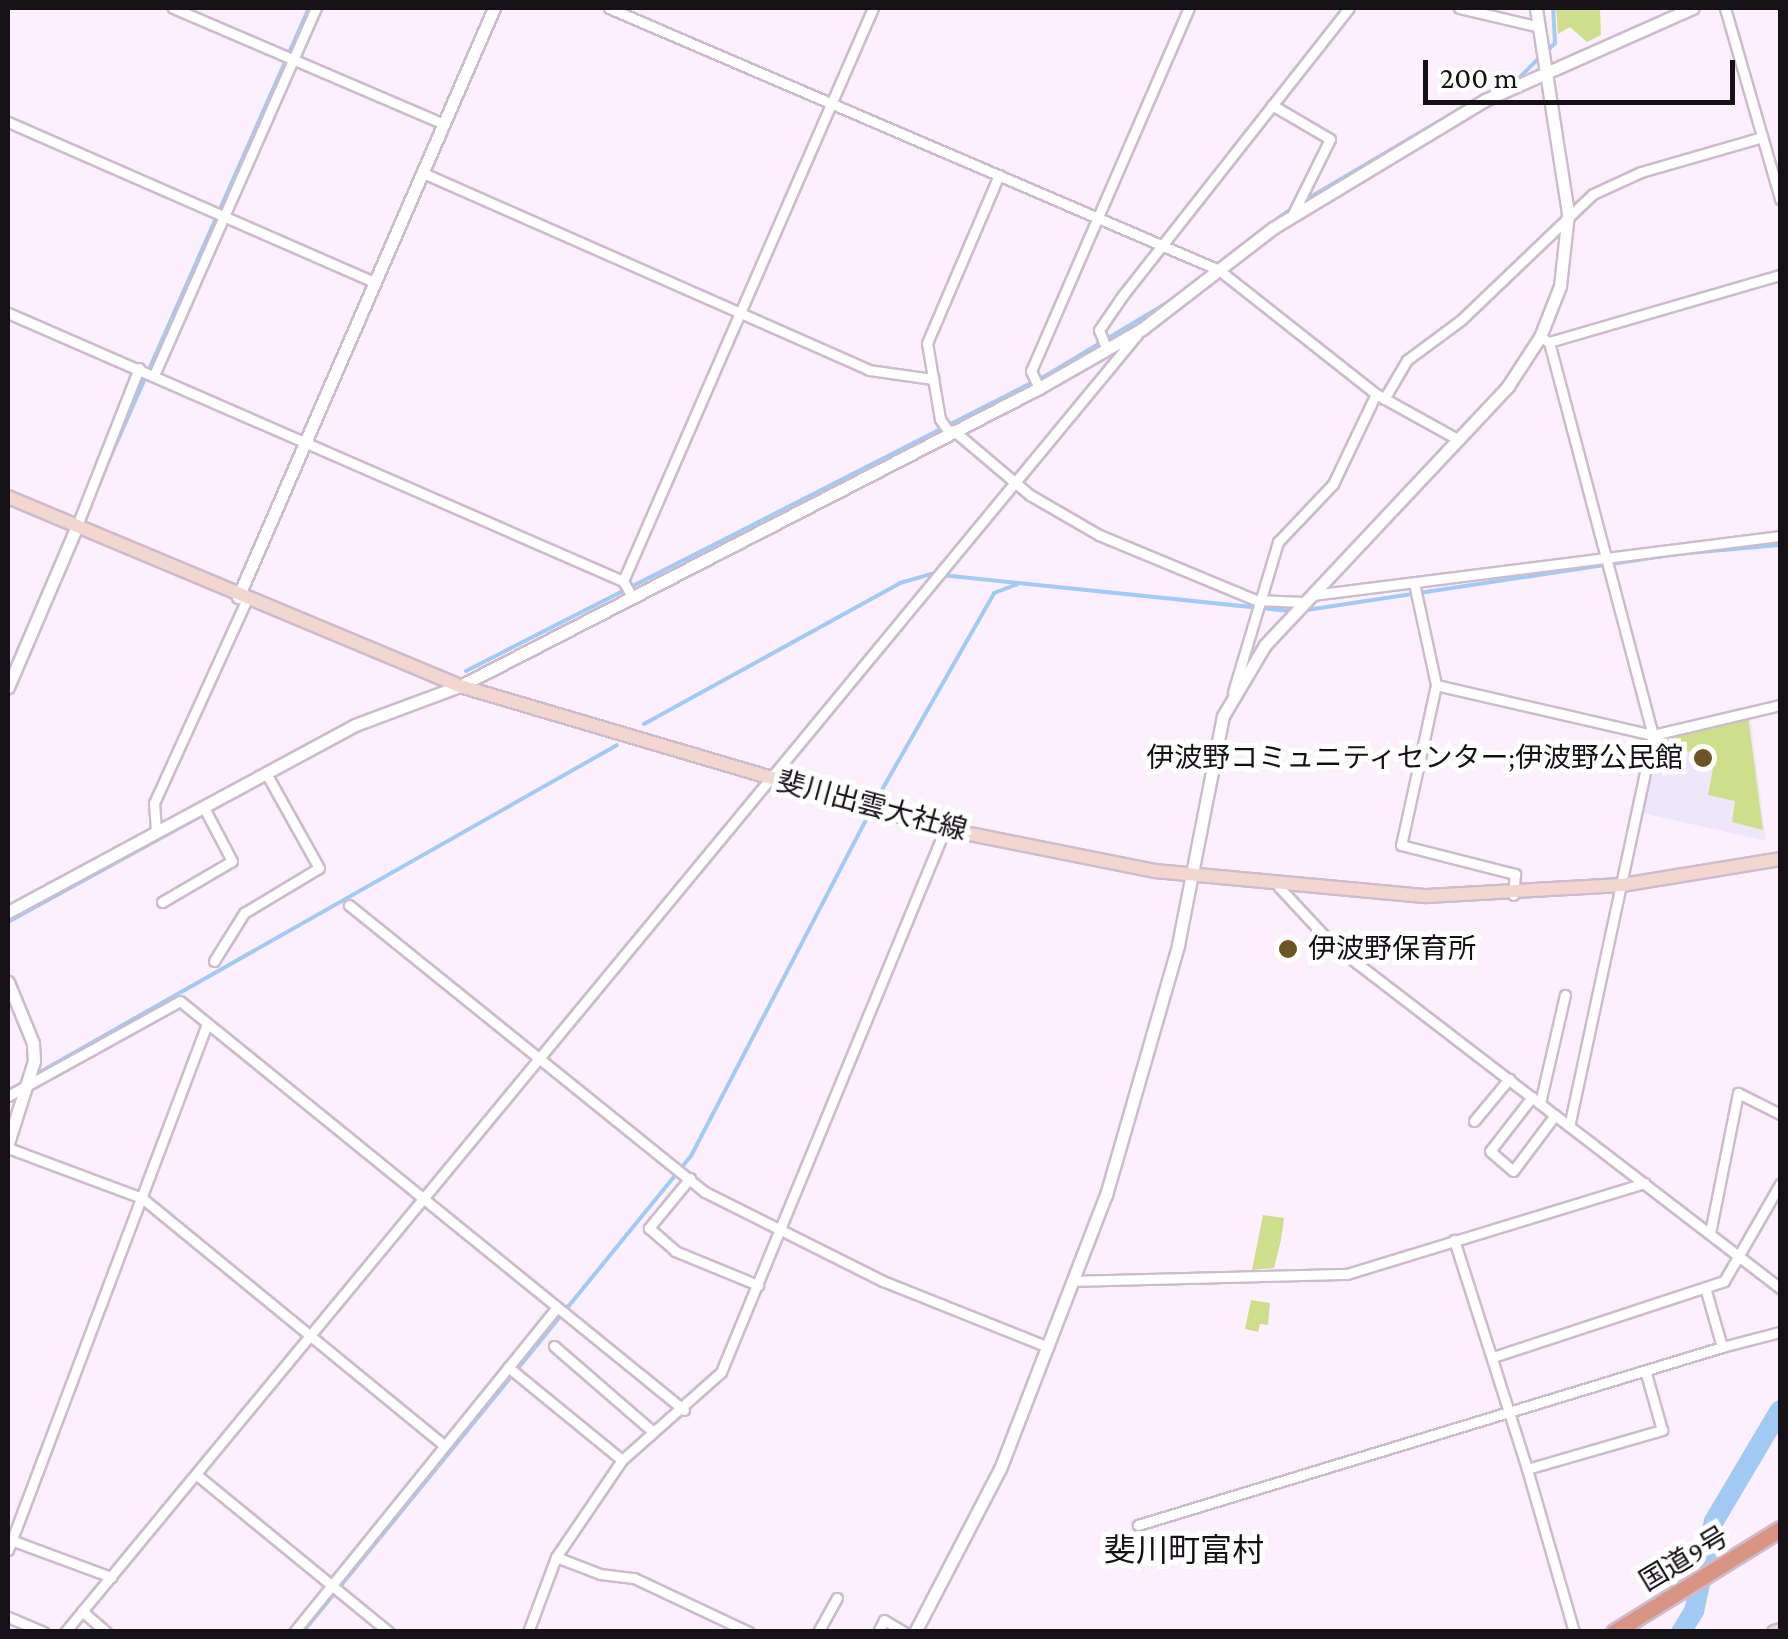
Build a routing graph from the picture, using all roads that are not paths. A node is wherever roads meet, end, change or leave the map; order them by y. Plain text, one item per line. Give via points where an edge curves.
1 (173, 8) edge
2 (316, 8) edge
3 (494, 8) edge
4 (610, 8) edge
5 (873, 8) edge
6 (1189, 8) edge
7 (1349, 8) edge
8 (1459, 8) edge
9 (1536, 8) edge
10 (1694, 8) edge
11 (1724, 8) edge
12 (1536, 26) junction
13 (293, 60) junction
14 (1542, 76) junction
15 (831, 104) junction
16 (1272, 106) junction
17 (444, 124) junction
18 (9, 126) edge
19 (1762, 137) junction
20 (424, 173) junction
21 (999, 175) junction
22 (1780, 199) edge
23 (1568, 212) junction
24 (1292, 216) junction
25 (224, 219) junction
26 (1096, 219) junction
27 (1160, 248) junction
28 (1218, 270) junction
29 (1780, 275) edge
30 (374, 282) junction
31 (742, 310) junction
32 (8, 313) edge
33 (1142, 329) junction
34 (1545, 340) junction
35 (1106, 348) junction
36 (140, 368) junction
37 (154, 375) junction
38 (933, 379) junction
39 (1039, 388) junction
40 (1380, 396) junction
41 (951, 431) junction
42 (1459, 440) junction
43 (305, 444) junction
44 (1012, 481) junction
45 (8, 497) edge
46 (76, 528) junction
47 (1780, 536) edge
48 (1609, 555) junction
49 (624, 581) junction
50 (1414, 583) junction
51 (631, 595) junction
52 (242, 599) junction
53 (1306, 599) junction
54 (1256, 600) junction
55 (1436, 685) junction
56 (460, 686) junction
57 (8, 687) edge
58 (1232, 700) junction
59 (1780, 705) edge
60 (1653, 735) junction
61 (266, 773) junction
62 (770, 778) junction
63 (203, 806) junction
64 (944, 828) junction
65 (156, 831) junction
66 (1780, 859) edge
67 (1191, 876) junction
68 (1622, 885) junction
69 (1279, 887) junction
70 (1512, 896) junction
71 (162, 902) dead end
72 (349, 905) dead end
73 (8, 912) edge
74 (214, 960) dead end
75 (8, 982) edge
76 (1565, 995) dead end
77 (206, 1024) junction
78 (539, 1058) junction
79 (1509, 1079) junction
80 (30, 1083) junction
81 (8, 1096) edge
82 (1536, 1100) junction
83 (1780, 1114) edge
84 (1555, 1115) junction
85 (1474, 1121) dead end
86 (1569, 1126) junction
87 (8, 1146) edge
88 (690, 1178) junction
89 (1644, 1183) junction
90 (1780, 1184) edge
91 (142, 1198) junction
92 (423, 1201) junction
93 (785, 1227) junction
94 (1710, 1233) junction
95 (1454, 1240) junction
96 (1740, 1258) junction
97 (1074, 1281) junction
98 (758, 1286) junction
99 (1780, 1288) edge
100 (1706, 1291) junction
101 (557, 1307) junction
102 (1780, 1332) edge
103 (310, 1337) junction
104 (554, 1346) dead end
105 (1722, 1346) junction
106 (1048, 1347) junction
107 (1493, 1357) junction
108 (508, 1367) junction
109 (1645, 1370) junction
110 (684, 1410) junction
111 (1509, 1412) junction
112 (652, 1431) junction
113 (444, 1446) junction
114 (622, 1460) junction
115 (1527, 1469) junction
116 (196, 1475) junction
117 (1138, 1525) dead end
118 (1780, 1529) edge
119 (9, 1545) edge
120 (556, 1557) junction
121 (111, 1578) junction
122 (333, 1584) junction
123 (838, 1598) dead end
124 (82, 1611) junction
125 (8, 1617) edge
126 (44, 1632) edge
127 (65, 1632) edge
128 (106, 1632) edge
129 (294, 1632) edge
130 (389, 1632) edge
131 (528, 1632) edge
132 (748, 1632) edge
133 (818, 1632) edge
134 (878, 1632) edge
135 (904, 1632) edge
136 (916, 1632) edge
137 (1574, 1632) edge
138 (1614, 1632) edge

1 - 13 street
2 - 13 street
3 - 17 street
4 - 15 street
5 - 15 street
6 - 26 street
7 - 16 street
8 - 12 street
9 - 12 street
10 - 14 street
11 - 19 street
12 - 14 street
13 - 17 street
13 - 25 street
14 - 23 street
14 - 24 street via 1485,100
15 - 21 street
15 - 31 street
16 - 24 street via 1330,139
16 - 27 street
17 - 20 street
18 - 25 street
19 - 22 street
19 - 23 street via 1641,172
20 - 30 street
20 - 31 street
21 - 26 street
21 - 38 street via 927,343
23 - 34 street via 1560,286
23 - 40 street via 1461,320 1408,360
24 - 28 street
25 - 30 street
25 - 37 street
26 - 27 street
26 - 39 street via 1031,371
27 - 28 street
27 - 35 street via 1098,330
28 - 33 street
28 - 40 street
29 - 34 street
30 - 43 street
31 - 38 street via 869,370
31 - 49 street
32 - 36 street
33 - 35 street
33 - 44 street
34 - 42 street
34 - 48 street
35 - 39 street
36 - 37 street
36 - 46 street
37 - 43 street
38 - 41 street via 940,418
39 - 41 street
40 - 42 street
40 - 54 street via 1333,484 1278,542
41 - 44 street
41 - 51 street
42 - 53 street
43 - 49 street
43 - 52 street
44 - 54 street via 1099,535
44 - 62 street
45 - 46 main road, 斐川出雲大社線
46 - 52 main road, 斐川出雲大社線
46 - 57 street
47 - 48 street
48 - 50 street
48 - 60 street
49 - 51 street
50 - 53 street
50 - 55 street
51 - 56 street
52 - 56 main road, 斐川出雲大社線
52 - 65 street via 154,804
53 - 54 street
53 - 58 street via 1265,645
54 - 58 street
55 - 60 street
55 - 70 street via 1401,845 1515,874
56 - 61 street via 355,725
56 - 62 main road, 斐川出雲大社線
58 - 67 street via 1209,762
59 - 60 street
60 - 68 street
61 - 63 street
61 - 74 street via 319,868 244,912
62 - 64 main road, 斐川出雲大社線
62 - 78 street
63 - 65 street
63 - 71 street via 232,861
64 - 67 main road, 斐川出雲大社線
64 - 93 street
65 - 73 street
66 - 68 main road, 斐川出雲大社線
67 - 69 main road, 斐川出雲大社線
67 - 97 street via 1147,1070
68 - 70 main road, 斐川出雲大社線
68 - 86 street
69 - 70 main road, 斐川出雲大社線
69 - 79 street via 1332,944
72 - 78 street
75 - 80 street via 33,1042
76 - 82 street
77 - 80 street via 180,1000
77 - 91 street
77 - 92 street
78 - 88 street
78 - 92 street
79 - 82 street
79 - 85 street
80 - 81 street
80 - 87 street
82 - 84 street
82 - 84 street via 1490,1151 1514,1170
83 - 94 street via 1738,1093
84 - 86 street
86 - 89 street
87 - 91 street
88 - 93 street via 705,1192
88 - 98 street via 649,1228 675,1251
89 - 94 street
89 - 95 street
90 - 96 street
91 - 103 street
91 - 119 street
92 - 101 street
92 - 103 street
93 - 98 street
93 - 106 street via 883,1280
94 - 96 street
95 - 97 street via 1347,1274
95 - 107 street
96 - 99 street
96 - 100 street via 1724,1281
97 - 106 street
98 - 110 street via 721,1372
100 - 105 street
100 - 107 street
101 - 108 street
101 - 110 street
102 - 105 street
103 - 113 street
103 - 116 street
104 - 112 street
105 - 109 street
106 - 136 street via 1000,1469
107 - 111 street
108 - 113 street
108 - 114 street
109 - 111 street
109 - 115 street via 1662,1430
110 - 112 street
111 - 115 street
111 - 117 street
112 - 114 street
113 - 122 street
114 - 120 street
115 - 137 street
116 - 121 street
116 - 122 street
118 - 138 highway, 国道9号
119 - 121 street
120 - 131 street
120 - 132 street via 634,1578
121 - 124 street
122 - 129 street
122 - 130 street
123 - 133 street
124 - 127 street
124 - 128 street
125 - 126 street
134 - 135 street via 884,1620

